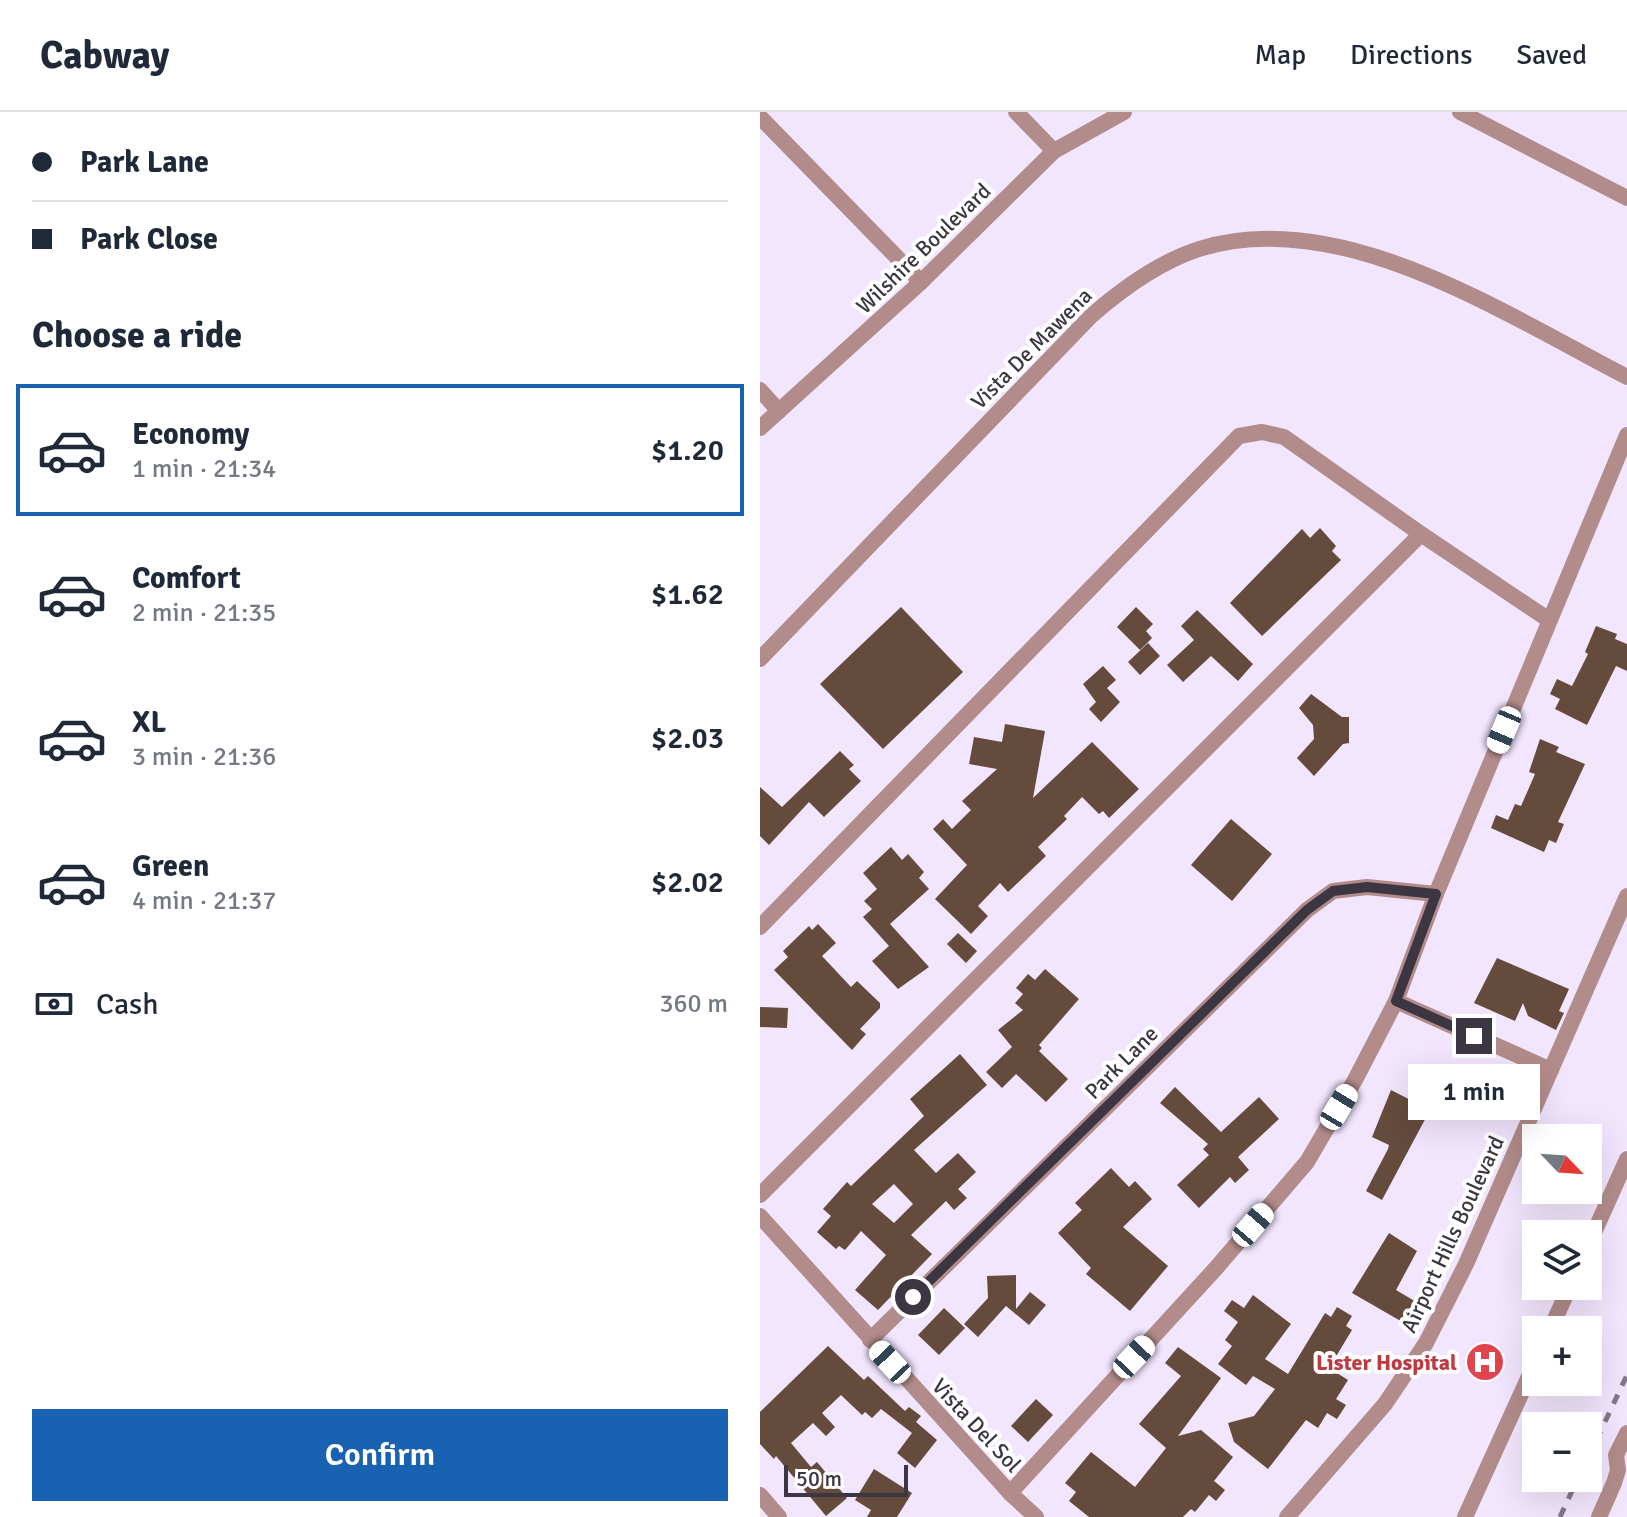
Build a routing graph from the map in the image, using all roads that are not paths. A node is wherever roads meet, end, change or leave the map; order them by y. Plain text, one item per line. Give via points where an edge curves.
1 (1016, 112) edge
2 (1124, 112) edge
3 (1460, 112) edge
4 (760, 117) edge
5 (1054, 151) junction
6 (1627, 198) edge
7 (921, 282) junction
8 (1627, 377) edge
9 (760, 390) edge
10 (779, 411) junction
11 (760, 428) edge
12 (1627, 435) edge
13 (1421, 534) junction
14 (1549, 620) junction
15 (760, 659) edge
16 (1436, 894) junction
17 (1627, 896) edge
18 (760, 927) edge
19 (1396, 1001) junction
20 (1551, 1070) junction
21 (1627, 1159) edge
22 (760, 1195) edge
23 (760, 1216) edge
24 (1600, 1220) edge
25 (870, 1340) junction
26 (1522, 1392) edge
27 (1627, 1433) edge
28 (1010, 1493) junction
29 (760, 1495) edge
30 (779, 1517) edge
31 (1036, 1517) edge
32 (1287, 1517) edge
33 (1465, 1517) edge
34 (1599, 1517) edge

1 - 5 street
2 - 5 street, Wilshire Boulevard
3 - 6 street
4 - 7 street
5 - 7 street, Wilshire Boulevard
7 - 10 street, Wilshire Boulevard
8 - 15 street, Vista De Mawena via 1404,265 1311,243 1234,242 1198,249 1149,273 1091,316
9 - 10 street
10 - 11 street, Wilshire Boulevard
12 - 14 street
13 - 14 street
13 - 18 street via 1284,437 1262,432 1239,436
13 - 22 street
14 - 16 street
16 - 19 street
16 - 25 street, Park Lane via 1367,887 1333,891 1307,910
17 - 20 street, Airport Hills Boulevard
19 - 20 street
19 - 28 street via 1307,1162
20 - 32 street, Airport Hills Boulevard via 1426,1343 1385,1404
21 - 24 street
23 - 25 street, Vista Del Sol
25 - 28 street, Vista Del Sol
26 - 33 street
27 - 34 street
28 - 31 street, Vista Del Sol
29 - 30 street

